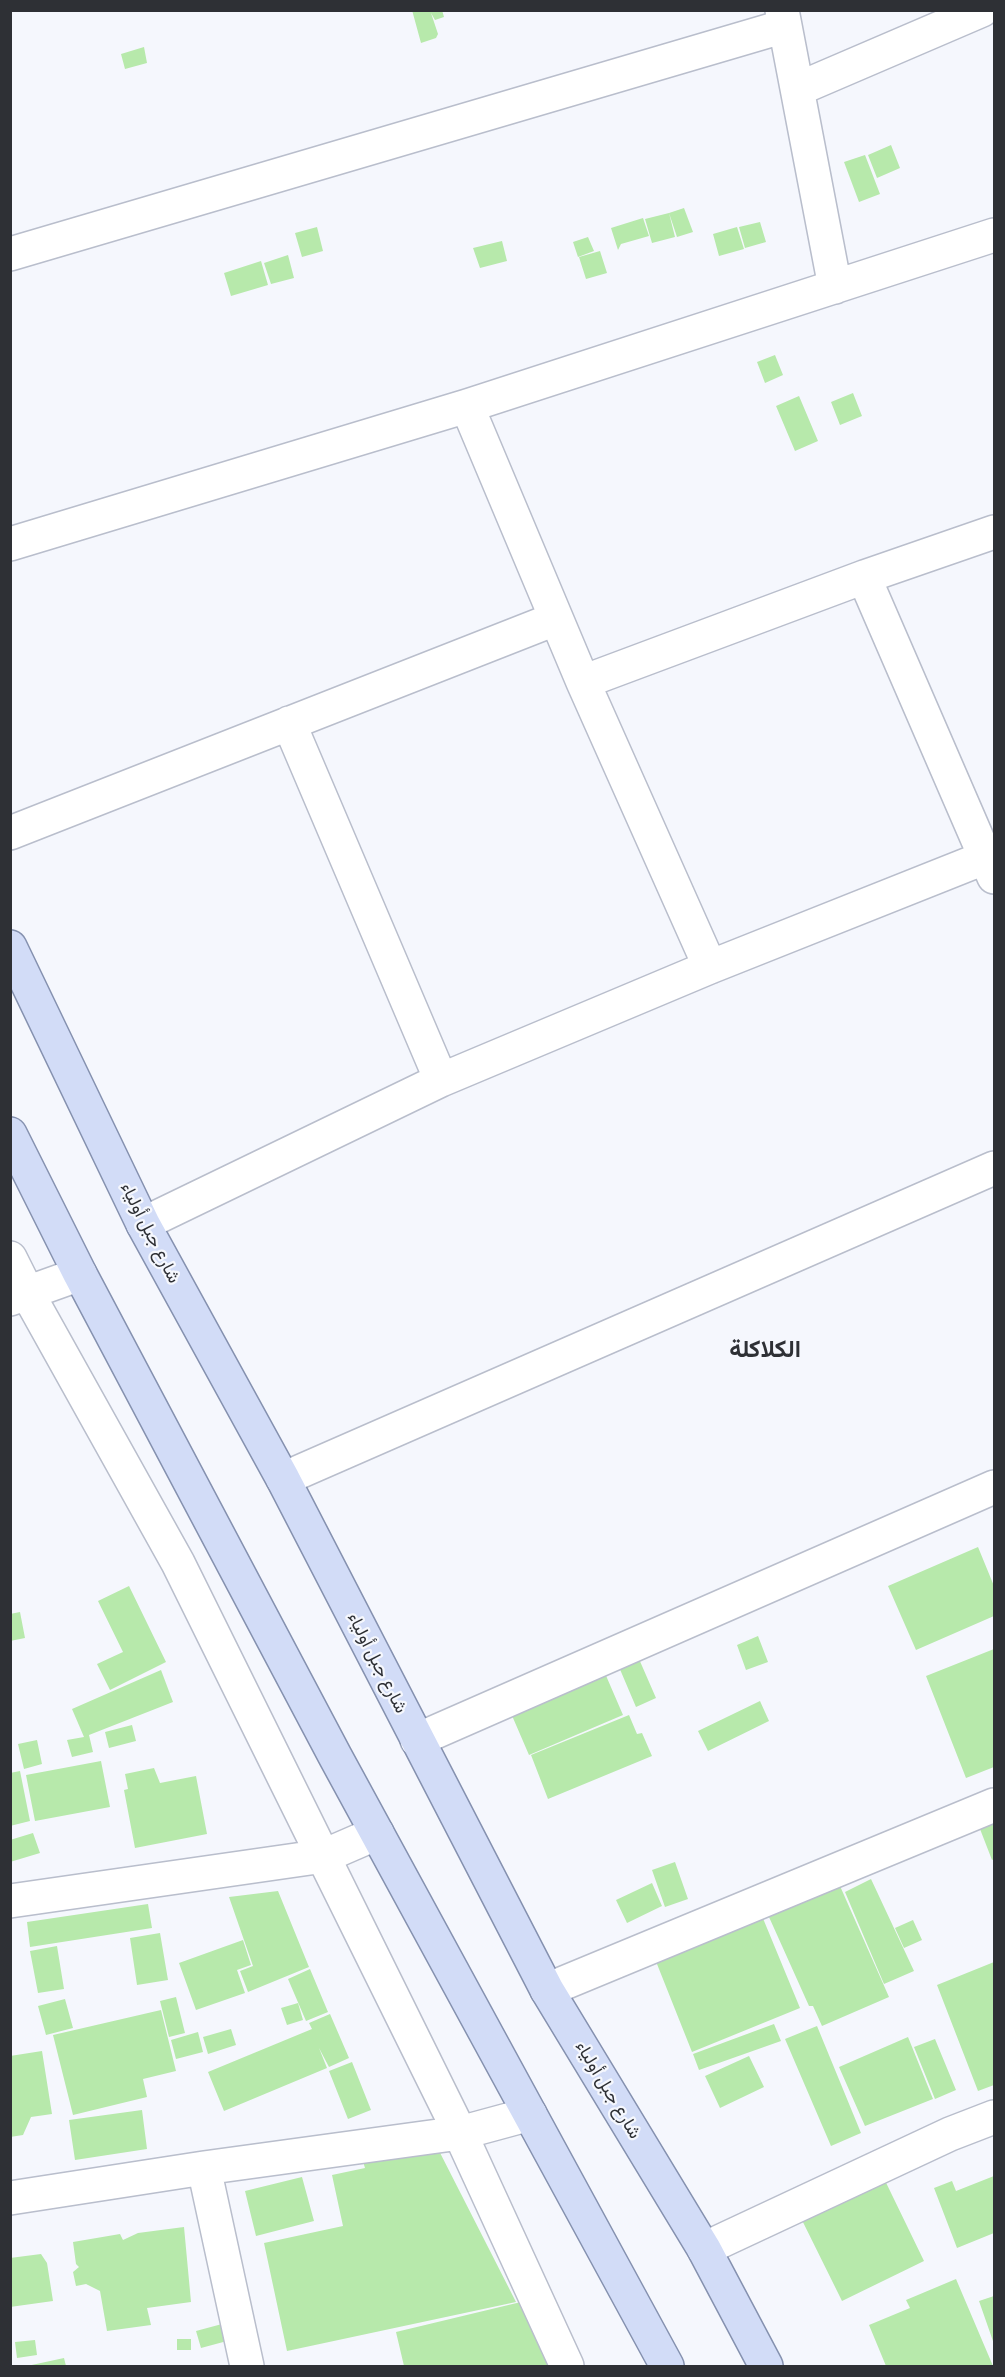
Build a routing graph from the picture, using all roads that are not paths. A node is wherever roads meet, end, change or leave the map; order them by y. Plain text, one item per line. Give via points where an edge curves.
1 (982, 10) edge
2 (784, 18) edge
3 (798, 89) junction
4 (994, 235) edge
5 (10, 254) edge
6 (835, 287) junction
7 (467, 406) junction
8 (994, 532) edge
9 (10, 544) edge
10 (864, 577) junction
11 (555, 619) junction
12 (583, 682) junction
13 (289, 723) junction
14 (10, 833) edge
15 (992, 863) edge
16 (10, 947) edge
17 (710, 967) junction
18 (441, 1080) junction
19 (10, 1134) edge
20 (994, 1168) edge
21 (143, 1224) junction
22 (10, 1258) edge
23 (80, 1274) junction
24 (19, 1296) edge
25 (283, 1479) junction
26 (994, 1487) edge
27 (417, 1740) junction
28 (994, 1805) edge
29 (377, 1833) junction
30 (324, 1856) junction
31 (10, 1901) edge
32 (547, 1990) junction
33 (530, 2114) junction
34 (994, 2117) edge
35 (460, 2133) junction
36 (204, 2168) junction
37 (10, 2198) edge
38 (704, 2249) junction
39 (247, 2367) edge
40 (567, 2367) edge
41 (667, 2367) edge
42 (766, 2367) edge

1 - 3 street
2 - 3 street
2 - 5 street
3 - 6 street
4 - 6 street
6 - 7 street
7 - 9 street
7 - 11 street
8 - 10 street
10 - 12 street
10 - 15 street
11 - 12 street
11 - 13 street
12 - 17 street
13 - 14 street
13 - 18 street
15 - 17 street
16 - 21 main road, شارع جبل أولياء
17 - 18 street
18 - 21 street
19 - 23 main road
20 - 25 street
21 - 25 main road, شارع جبل أولياء
22 - 24 street
23 - 24 street
23 - 29 main road
24 - 30 street via 178,1563
25 - 27 main road, شارع جبل أولياء
26 - 27 street
27 - 32 main road, شارع جبل أولياء
28 - 32 street
29 - 30 street
29 - 33 main road
30 - 31 street
30 - 35 street
32 - 38 main road, شارع جبل أولياء
33 - 35 street
33 - 41 main road
34 - 38 street
35 - 36 street
35 - 40 street
36 - 37 street
36 - 39 street
38 - 42 main road, شارع جبل أولياء

